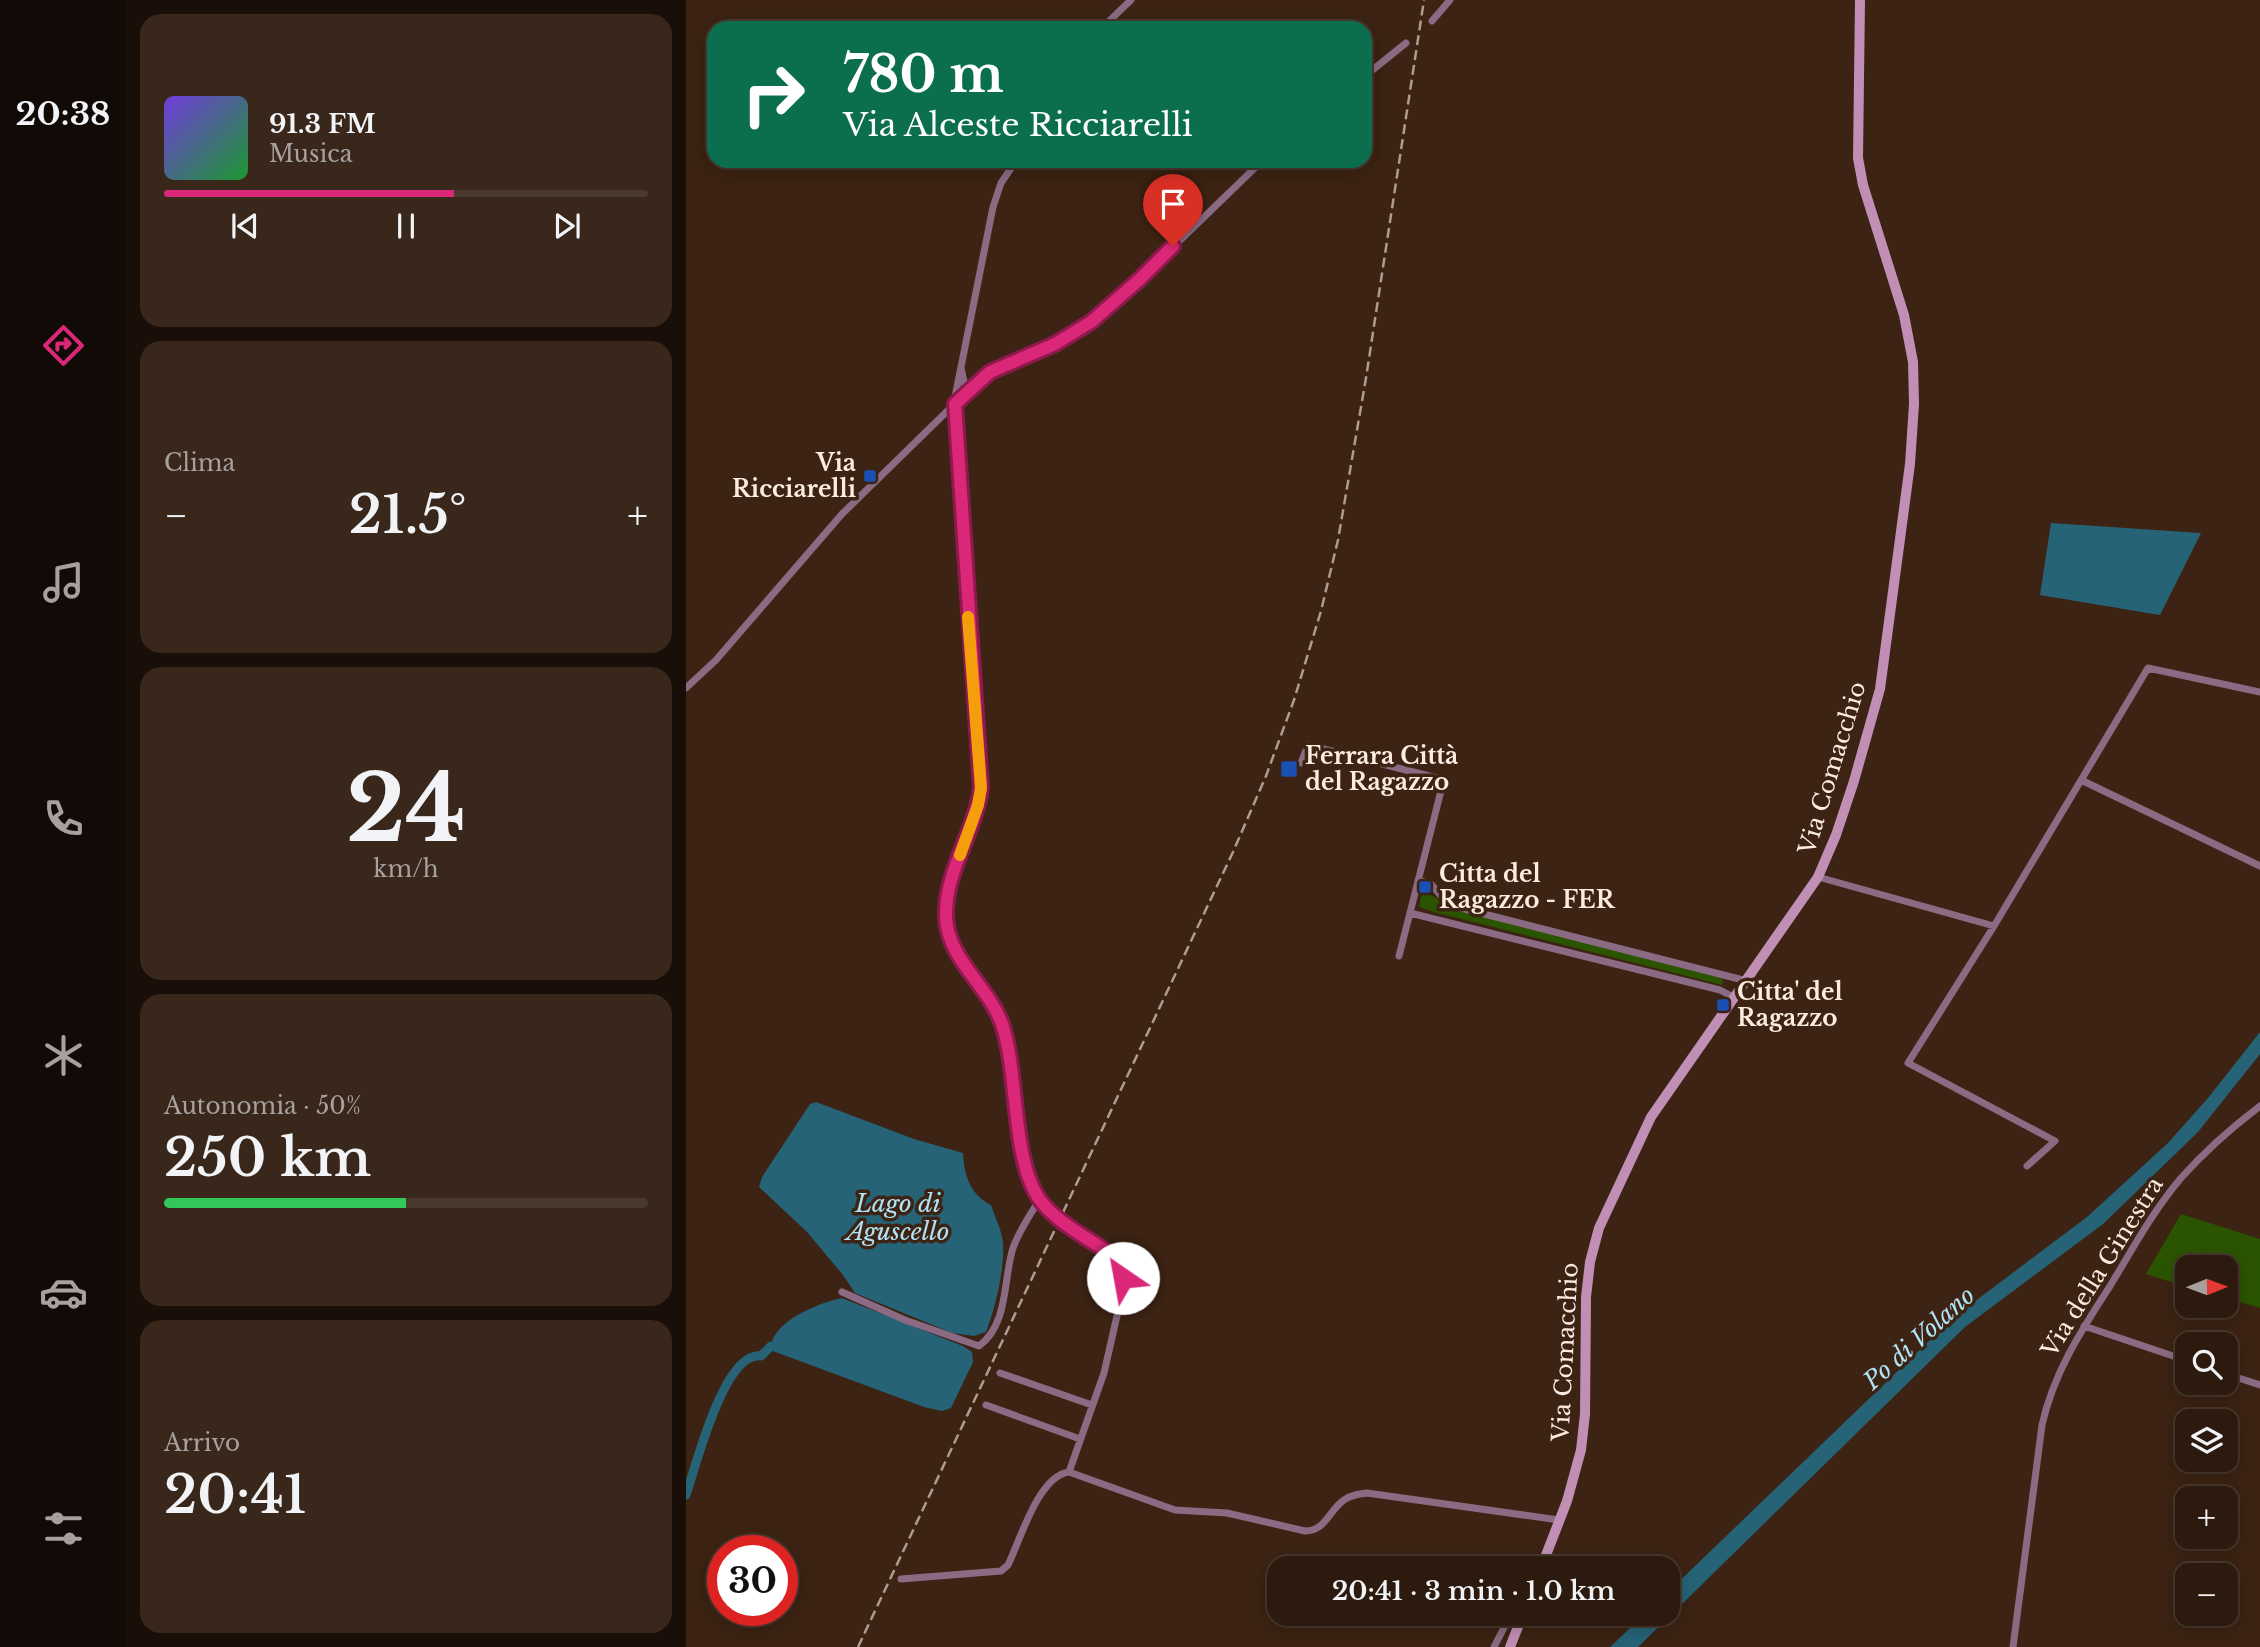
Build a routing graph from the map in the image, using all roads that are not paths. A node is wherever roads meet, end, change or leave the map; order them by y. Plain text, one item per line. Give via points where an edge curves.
1 (1130, 0) edge
2 (1450, 0) edge
3 (1860, 0) edge
4 (1109, 21) edge
5 (1432, 21) dead end
6 (1406, 43) dead end
7 (1372, 70) edge
8 (1011, 168) edge
9 (1255, 168) edge
10 (961, 366) junction
11 (958, 379) junction
12 (964, 395) junction
13 (953, 406) junction
14 (686, 688) edge
15 (2260, 692) edge
16 (1301, 763) dead end
17 (2081, 780) junction
18 (2260, 866) edge
19 (1818, 877) junction
20 (1418, 880) junction
21 (1410, 913) junction
22 (1994, 926) junction
23 (1399, 956) dead end
24 (1747, 981) junction
25 (1735, 998) junction
26 (2260, 1106) edge
27 (2027, 1167) dead end
28 (1040, 1199) junction
29 (842, 1292) dead end
30 (2084, 1326) junction
31 (2175, 1357) edge
32 (1000, 1373) dead end
33 (2238, 1378) edge
34 (2260, 1385) edge
35 (986, 1405) dead end
36 (1092, 1405) junction
37 (1080, 1438) junction
38 (1069, 1472) junction
39 (1559, 1520) junction
40 (1546, 1556) edge
41 (901, 1579) dead end
42 (1505, 1626) edge
43 (1518, 1626) edge
44 (1494, 1647) edge
45 (1510, 1647) edge
46 (2013, 1647) edge

1 - 4 street
2 - 5 street
3 - 19 main road, Via Comacchio via 1858,158 1904,315 1913,362 1914,404 1880,689 1854,781
6 - 7 street
8 - 10 street via 993,207
9 - 12 street via 1097,317 1055,344 995,370
10 - 11 street
10 - 12 street
11 - 12 street
11 - 13 street
12 - 13 street
13 - 14 street via 842,514 728,647
13 - 28 street via 981,788 949,885 946,921 956,952 1002,1024 1025,1164
15 - 17 street via 2148,668
16 - 20 street via 1308,745 1440,780 1443,786
17 - 18 street
17 - 22 street
19 - 22 street
19 - 24 main road, Via Comacchio
20 - 21 street
20 - 24 street via 1431,884 1449,905
21 - 23 street
21 - 25 street via 1720,990
22 - 27 street via 1908,1063 2055,1140
24 - 25 main road, Via Comacchio
25 - 39 main road, Via Comacchio via 1651,1117 1599,1228 1586,1297 1584,1431
26 - 30 street, Via della Ginestra via 2213,1143 2179,1180
28 - 29 street via 1013,1249 997,1322 979,1346
28 - 36 street via 1060,1219 1112,1255 1121,1270 1123,1287 1114,1336
30 - 31 street
30 - 46 street, Via della Ginestra via 2052,1387 2042,1425
32 - 36 street
33 - 34 street
35 - 37 street
36 - 37 street
37 - 38 street
38 - 39 street via 1175,1510 1227,1513 1305,1531 1320,1528 1346,1498 1367,1493
38 - 41 street via 1059,1475 1034,1505 1004,1569
39 - 40 main road, Via Comacchio
42 - 44 street
43 - 45 main road

